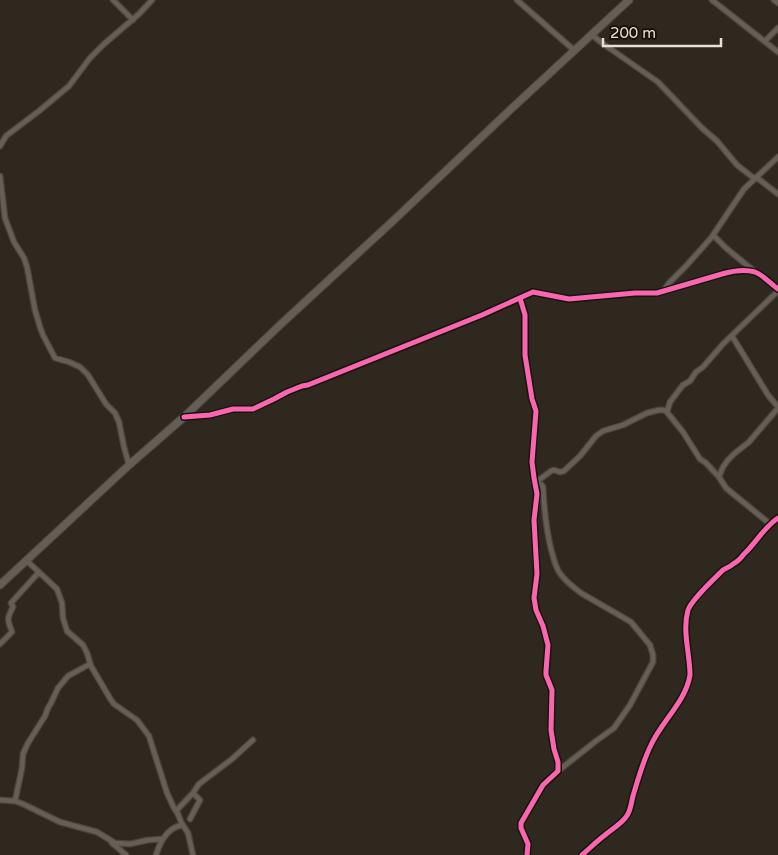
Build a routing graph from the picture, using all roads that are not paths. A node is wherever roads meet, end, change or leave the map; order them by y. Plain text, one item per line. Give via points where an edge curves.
1 (113, 0) edge
2 (152, 0) edge
3 (517, 0) edge
4 (629, 0) edge
5 (712, 0) edge
6 (774, 0) edge
7 (778, 3) edge
8 (132, 20) junction
9 (778, 28) edge
10 (592, 35) junction
11 (765, 40) junction
12 (575, 51) junction
13 (778, 52) edge
14 (0, 134) edge
15 (3, 140) junction
16 (0, 146) edge
17 (778, 158) edge
18 (0, 176) edge
19 (756, 178) junction
20 (778, 194) edge
21 (713, 235) junction
22 (755, 272) junction
23 (778, 290) edge
24 (663, 291) junction
25 (520, 298) junction
26 (732, 336) junction
27 (778, 407) edge
28 (667, 412) junction
29 (184, 417) junction
30 (129, 465) junction
31 (719, 477) junction
32 (535, 482) junction
33 (778, 518) edge
34 (770, 524) junction
35 (27, 561) junction
36 (39, 572) junction
37 (0, 586) edge
38 (0, 644) edge
39 (90, 664) junction
40 (253, 740) dead end
41 (558, 771) junction
42 (193, 793) junction
43 (0, 800) edge
44 (15, 801) junction
45 (176, 811) junction
46 (190, 819) dead end
47 (183, 825) junction
48 (109, 839) junction
49 (163, 839) junction
50 (126, 855) edge
51 (156, 855) edge
52 (193, 855) edge
53 (528, 855) edge
54 (582, 855) edge

1 - 8 street
2 - 8 street
3 - 12 street
4 - 10 main road
5 - 11 street
6 - 7 street
8 - 15 street via 90,58 69,86
9 - 11 street
10 - 12 main road
10 - 19 street via 658,82 737,165
11 - 13 street
12 - 29 main road
14 - 15 street
15 - 16 street
17 - 19 street
18 - 30 street via 5,218 27,267 43,336 55,358 76,364 88,375 102,400 115,413
19 - 20 street
19 - 21 street via 744,189
21 - 22 street
21 - 24 street
22 - 23 street
22 - 24 street via 731,272
23 - 26 street
24 - 25 street via 572,299 533,292
25 - 29 street via 287,392 259,407
25 - 32 street via 525,315 525,355 536,409 532,462
26 - 27 street
26 - 28 street via 683,385 670,402
27 - 31 street via 749,442 728,460
28 - 31 street via 700,459
28 - 32 street via 647,413 603,431 564,471 551,471
29 - 30 main road
30 - 35 main road
31 - 34 street via 726,488
32 - 41 street via 537,574 534,602 548,645 546,675 552,690 551,730
32 - 41 street via 543,487 546,526 559,572 581,593 631,622 650,645 654,659 614,728
33 - 34 street
34 - 54 street via 758,540 691,604 686,625 690,675 684,694 650,746 627,816
35 - 36 street
35 - 37 main road
36 - 38 street via 11,603 13,607 8,623 12,632
36 - 39 street via 58,589 66,629 82,645
39 - 44 street via 68,676 58,688 23,754
39 - 45 street via 114,704 133,717 149,736
40 - 42 street via 199,784
41 - 53 street via 543,785 521,823
42 - 45 street
42 - 46 street via 200,800
43 - 44 street
44 - 48 street
45 - 47 street
47 - 49 street via 177,826
47 - 52 street
48 - 49 street via 127,844
48 - 50 street
49 - 51 street

